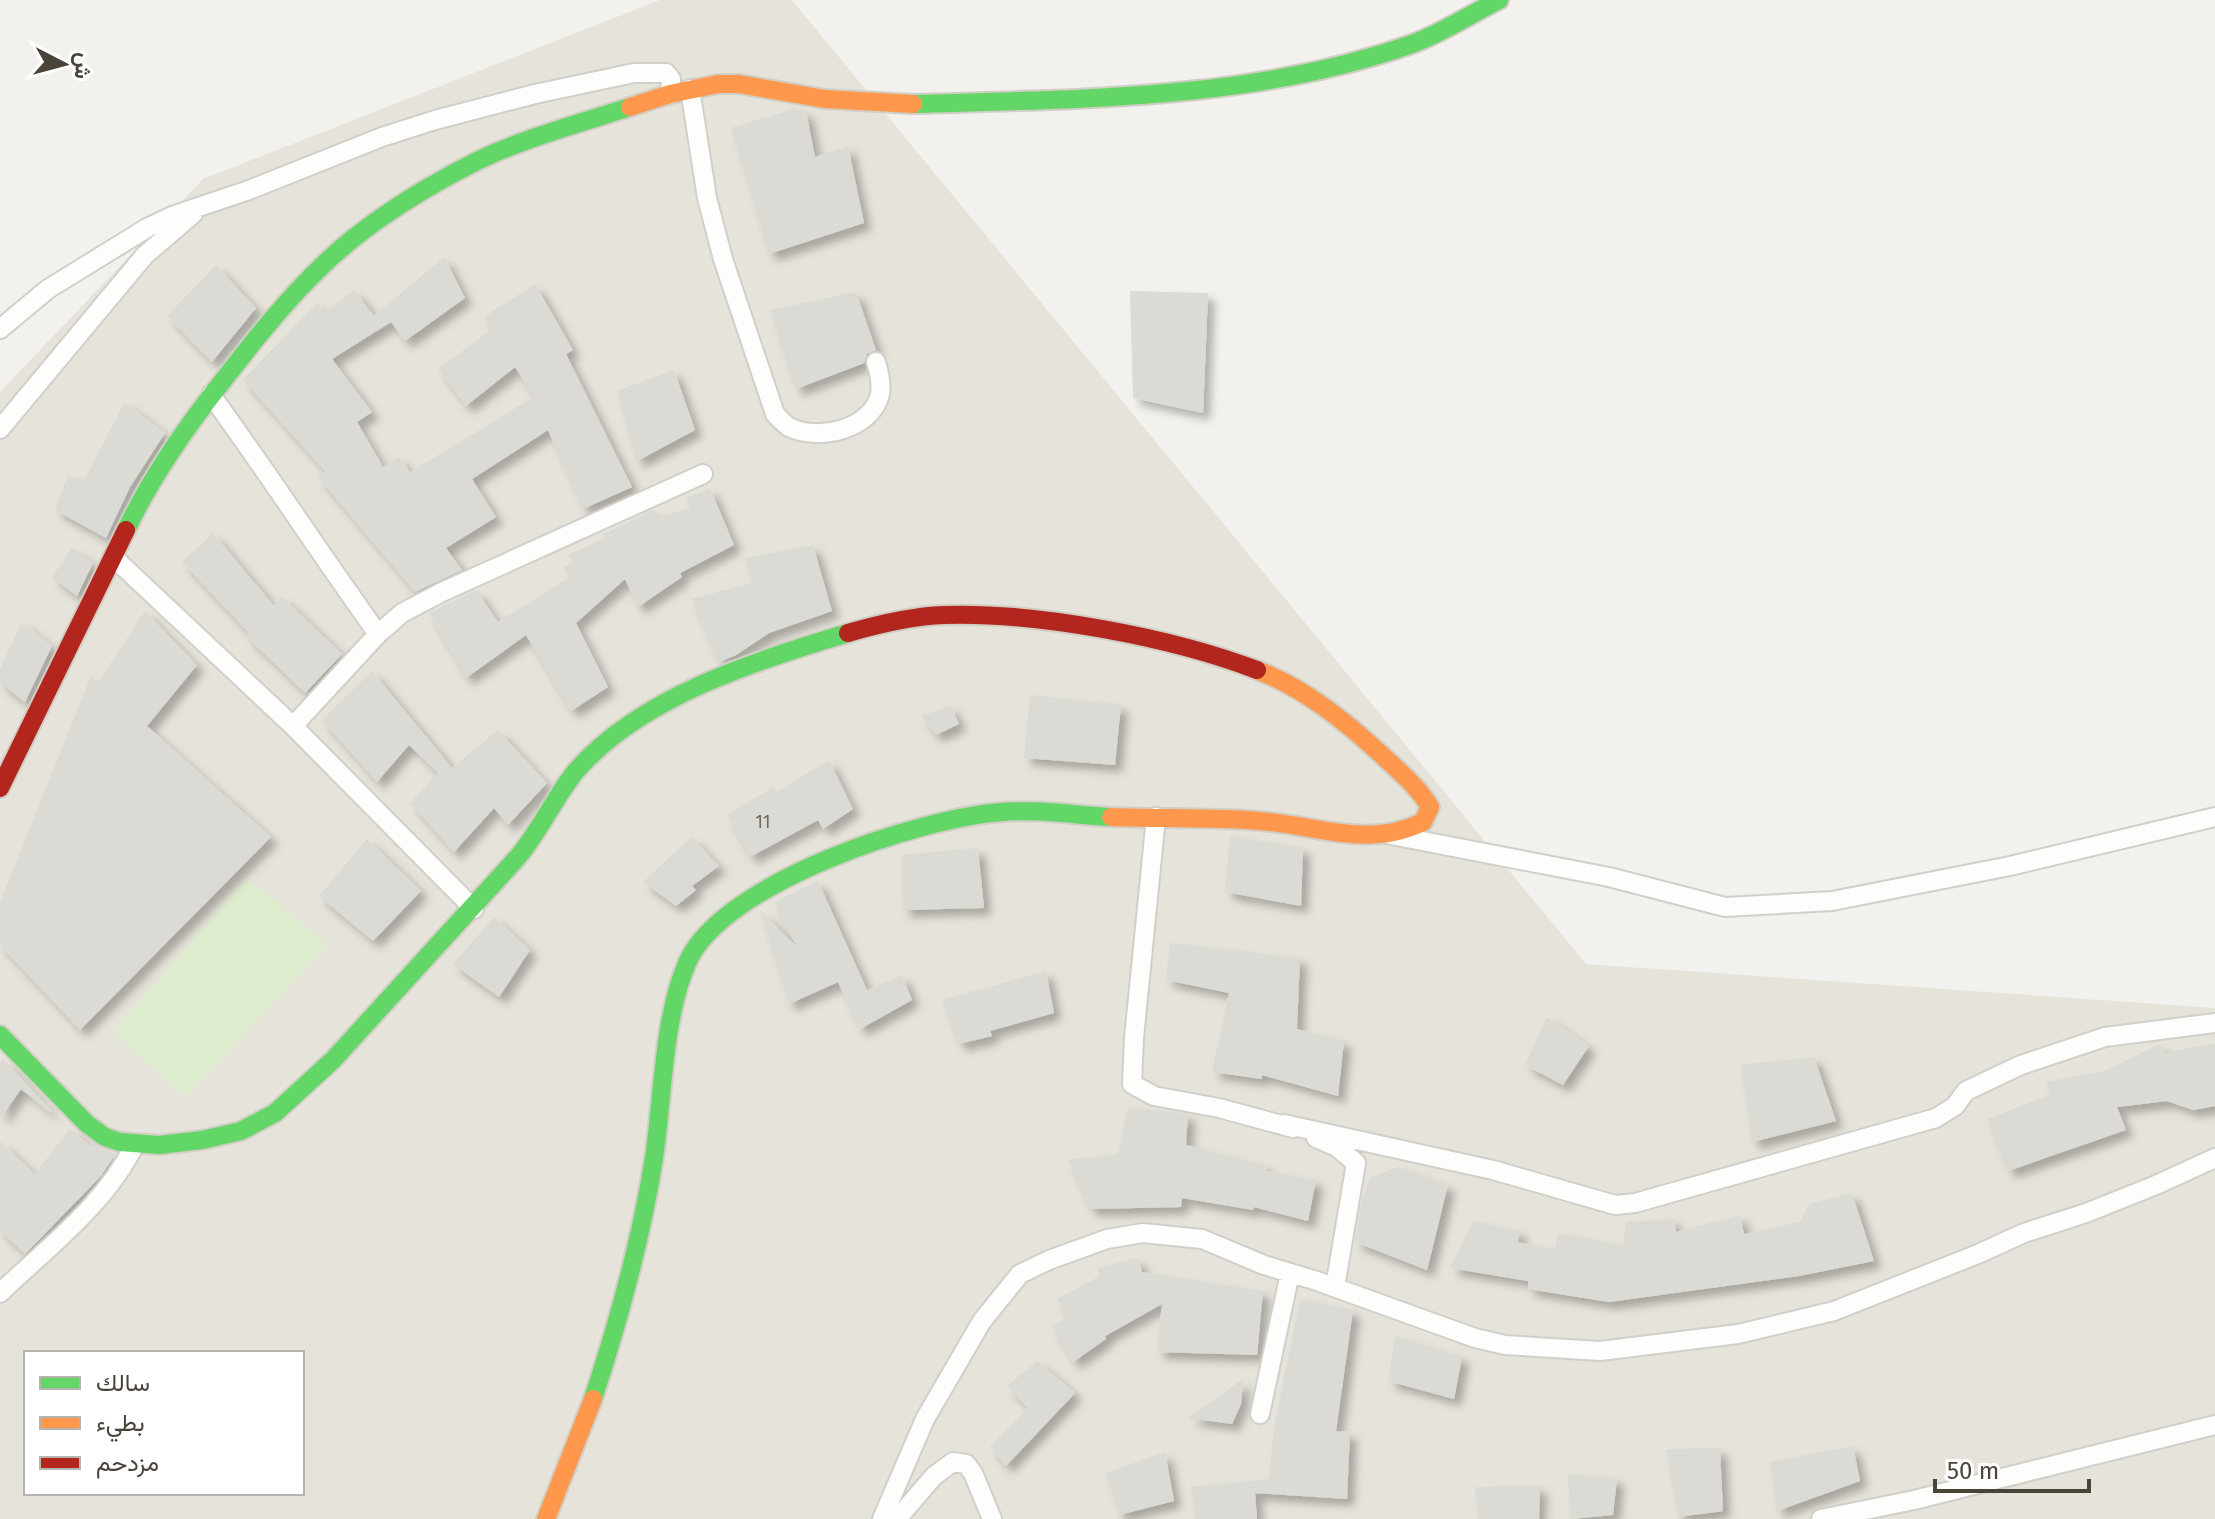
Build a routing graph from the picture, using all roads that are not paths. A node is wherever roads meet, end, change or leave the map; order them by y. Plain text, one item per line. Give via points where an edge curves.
1 (1499, 0) edge
2 (690, 89) junction
3 (670, 94) junction
4 (208, 204) junction
5 (0, 329) edge
6 (876, 362) dead end
7 (211, 395) junction
8 (0, 429) edge
9 (703, 474) dead end
10 (113, 557) junction
11 (378, 634) junction
12 (293, 726) junction
13 (0, 788) edge
14 (1156, 817) junction
15 (2215, 817) edge
16 (1389, 835) junction
17 (474, 909) junction
18 (2215, 1023) edge
19 (0, 1035) edge
20 (1284, 1124) junction
21 (135, 1144) junction
22 (2215, 1158) edge
23 (1290, 1273) junction
24 (1335, 1287) junction
25 (0, 1293) edge
26 (1260, 1414) dead end
27 (2215, 1425) edge
28 (546, 1519) edge
29 (882, 1519) edge
30 (897, 1519) edge
31 (992, 1519) edge
32 (1821, 1519) edge

1 - 2 street via 1415,43 1370,58 1217,88 1104,98 904,104 825,99 739,84
2 - 3 street
2 - 6 street via 707,198 775,414 789,427 809,431 829,432 859,422 880,395
3 - 4 street via 671,79 653,71 477,108 382,137
3 - 7 street via 493,154 388,212 299,289
4 - 5 street via 136,235 48,289
4 - 8 street via 145,255
7 - 10 street via 143,495
7 - 11 street
9 - 11 street via 442,592 402,613
10 - 12 street
10 - 13 street
11 - 12 street
12 - 17 street
14 - 16 street
14 - 20 street via 1132,1084 1154,1096
14 - 28 street via 1041,811 966,817 856,849 764,889 702,936 676,990 648,1193 630,1279 595,1394
15 - 16 street via 1832,901 1725,907 1609,877
16 - 17 street via 1423,822 1429,804 1421,792 1335,714 1281,680 1128,636 1000,617 940,615 847,632 741,668 644,715 571,776 534,837
17 - 21 street via 329,1064 275,1113 255,1126 213,1138
18 - 20 street via 2105,1037 2021,1065 1966,1091 1936,1118 1625,1204 1602,1203 1493,1170
19 - 21 street via 94,1131
20 - 24 street via 1337,1147 1356,1163
21 - 25 street via 97,1199
22 - 24 street via 1834,1311 1703,1340 1600,1351 1505,1345
23 - 24 street
23 - 26 street
23 - 29 street via 1202,1239 1143,1233 1107,1239 1020,1274 982,1321 925,1419
27 - 32 street
30 - 31 street via 953,1462 966,1464 973,1473

